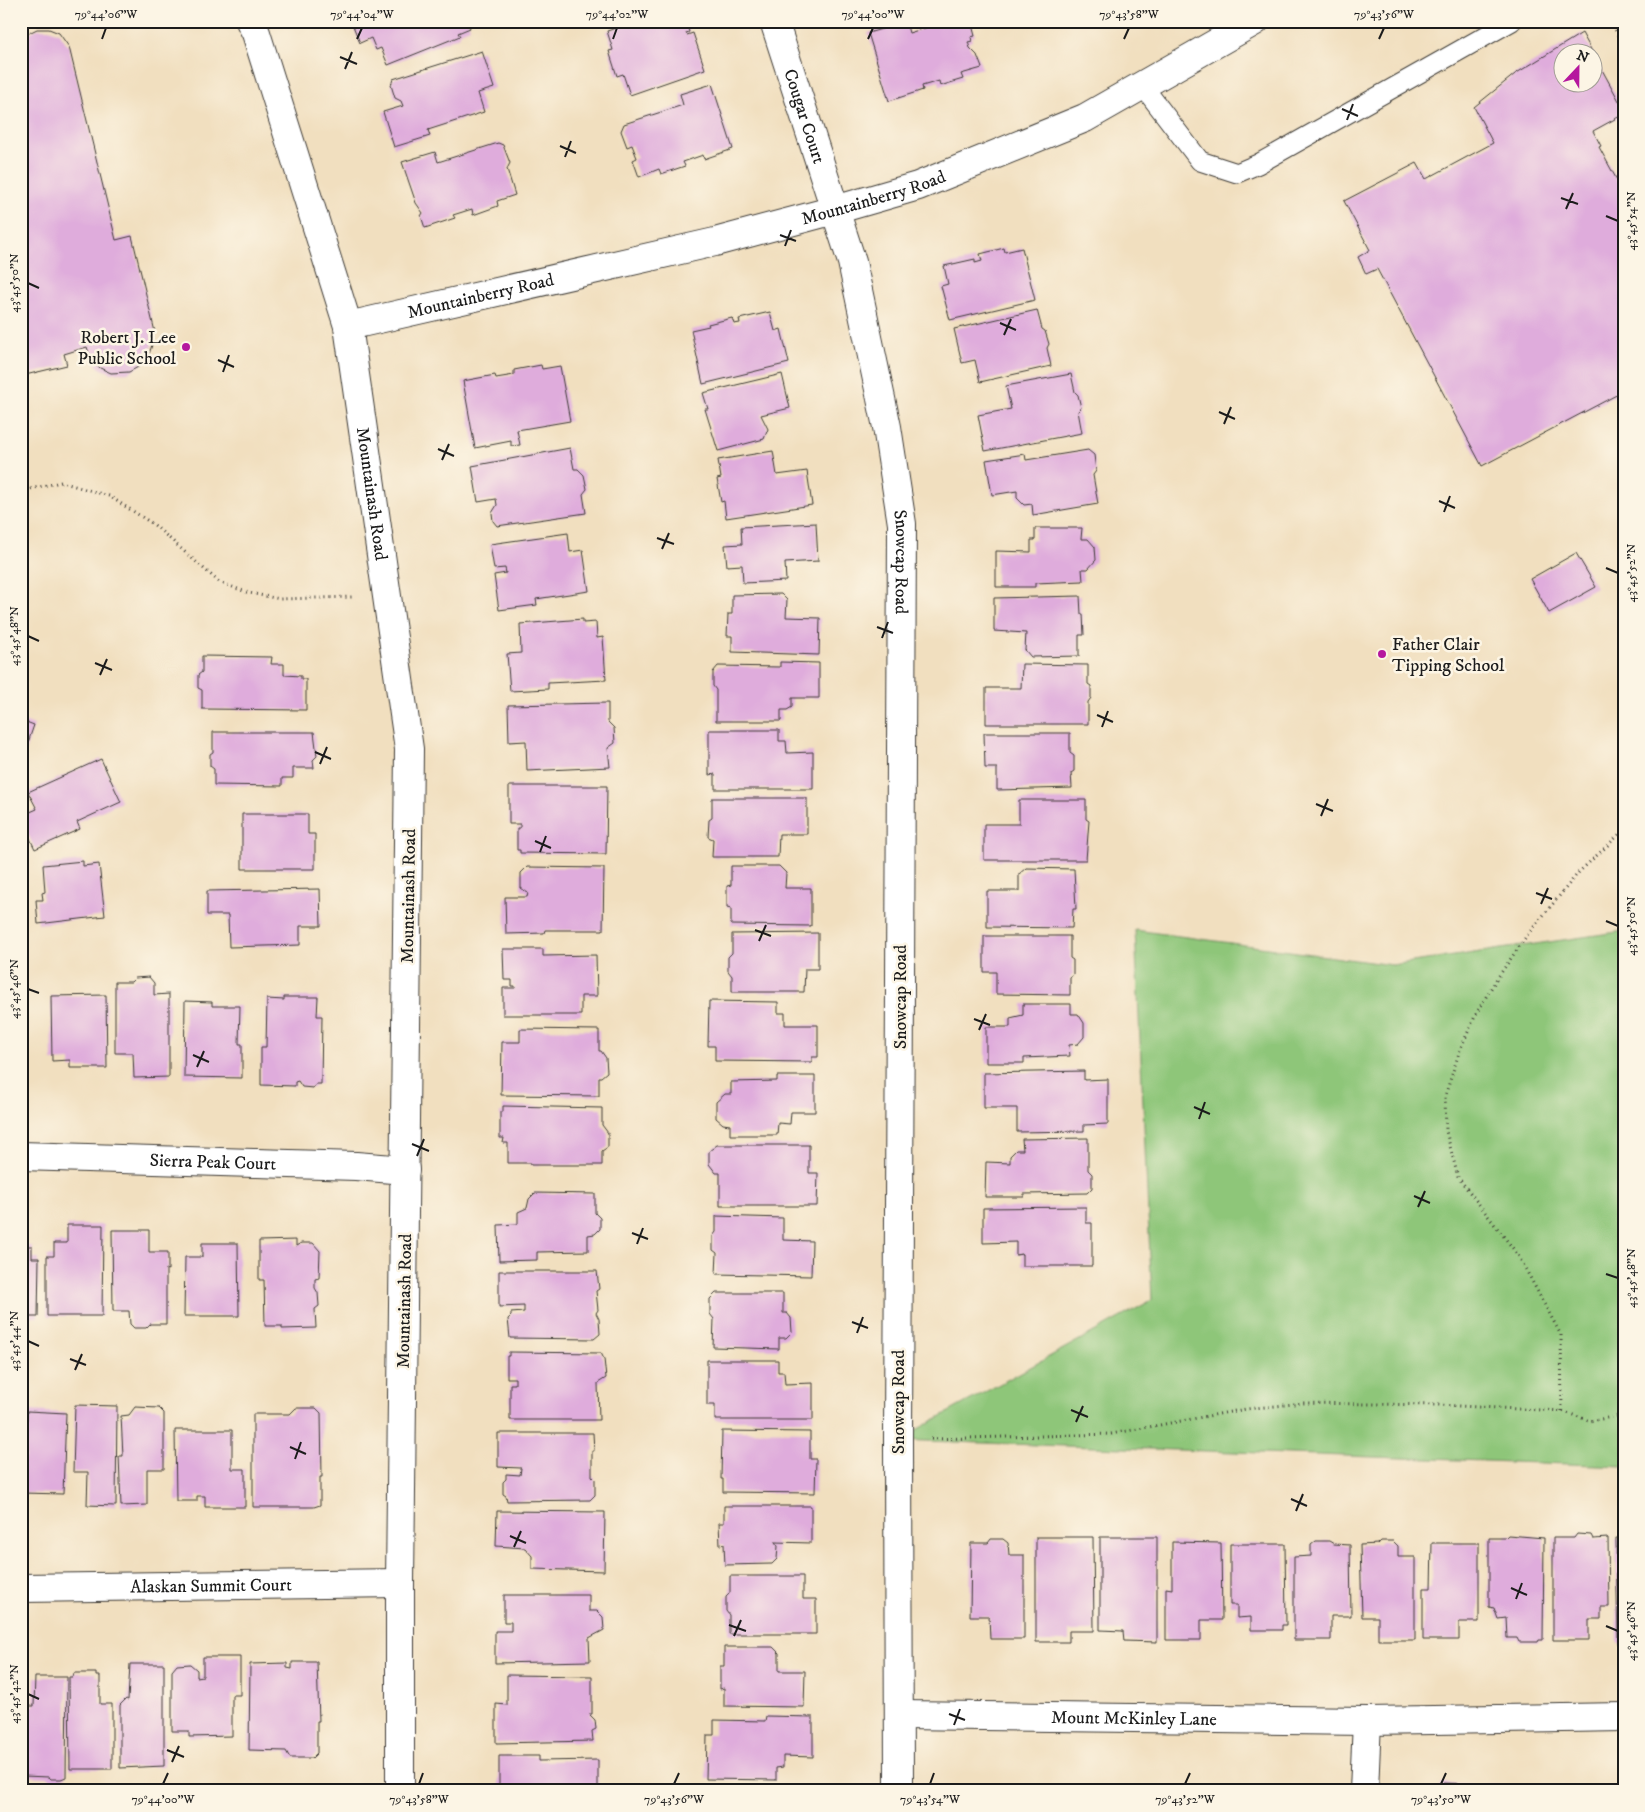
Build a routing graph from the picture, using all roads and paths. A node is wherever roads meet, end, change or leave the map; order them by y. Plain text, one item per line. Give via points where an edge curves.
1 (250, 21) edge
2 (774, 21) edge
3 (1256, 21) edge
4 (1512, 21) edge
5 (1611, 21) edge
6 (1624, 48) edge
7 (1142, 86) junction
8 (835, 210) junction
9 (348, 326) junction
10 (21, 491) edge
11 (387, 595) junction
12 (1624, 830) edge
13 (21, 1156) edge
14 (405, 1170) junction
15 (1562, 1411) junction
16 (1624, 1415) edge
17 (898, 1440) junction
18 (400, 1584) junction
19 (21, 1588) edge
20 (900, 1715) junction
21 (1624, 1717) edge
22 (1368, 1721) junction
23 (400, 1791) edge
24 (899, 1791) edge
25 (1364, 1791) edge

1 - 9 street, Mountainash Road
2 - 8 street, Cougar Court
3 - 7 street, Mountainberry Road
4 - 7 lane via 1258,164 1236,173 1200,160
5 - 6 path
7 - 8 street, Mountainberry Road via 1085,118 918,186
8 - 9 street, Mountainberry Road via 715,242
8 - 17 street, Snowcap Road via 854,272 887,427 902,524
9 - 11 street, Mountainash Road
10 - 11 path via 61,482 109,496 153,524 219,582 249,593 280,599
11 - 14 street, Mountainash Road via 409,749
12 - 15 path via 1579,872 1528,934 1496,980 1470,1027 1445,1096 1446,1132 1458,1177 1518,1255 1561,1335
13 - 14 street, Sierra Peak Court
14 - 18 street, Mountainash Road
15 - 16 path via 1590,1420
15 - 17 path via 1304,1403 1246,1408 1111,1434
17 - 20 street, Snowcap Road
18 - 19 street, Alaskan Summit Court
18 - 23 street, Mountainash Road
20 - 22 street, Mount McKinley Lane
20 - 24 street, Snowcap Road
21 - 22 street, Mount McKinley Lane
22 - 25 street

